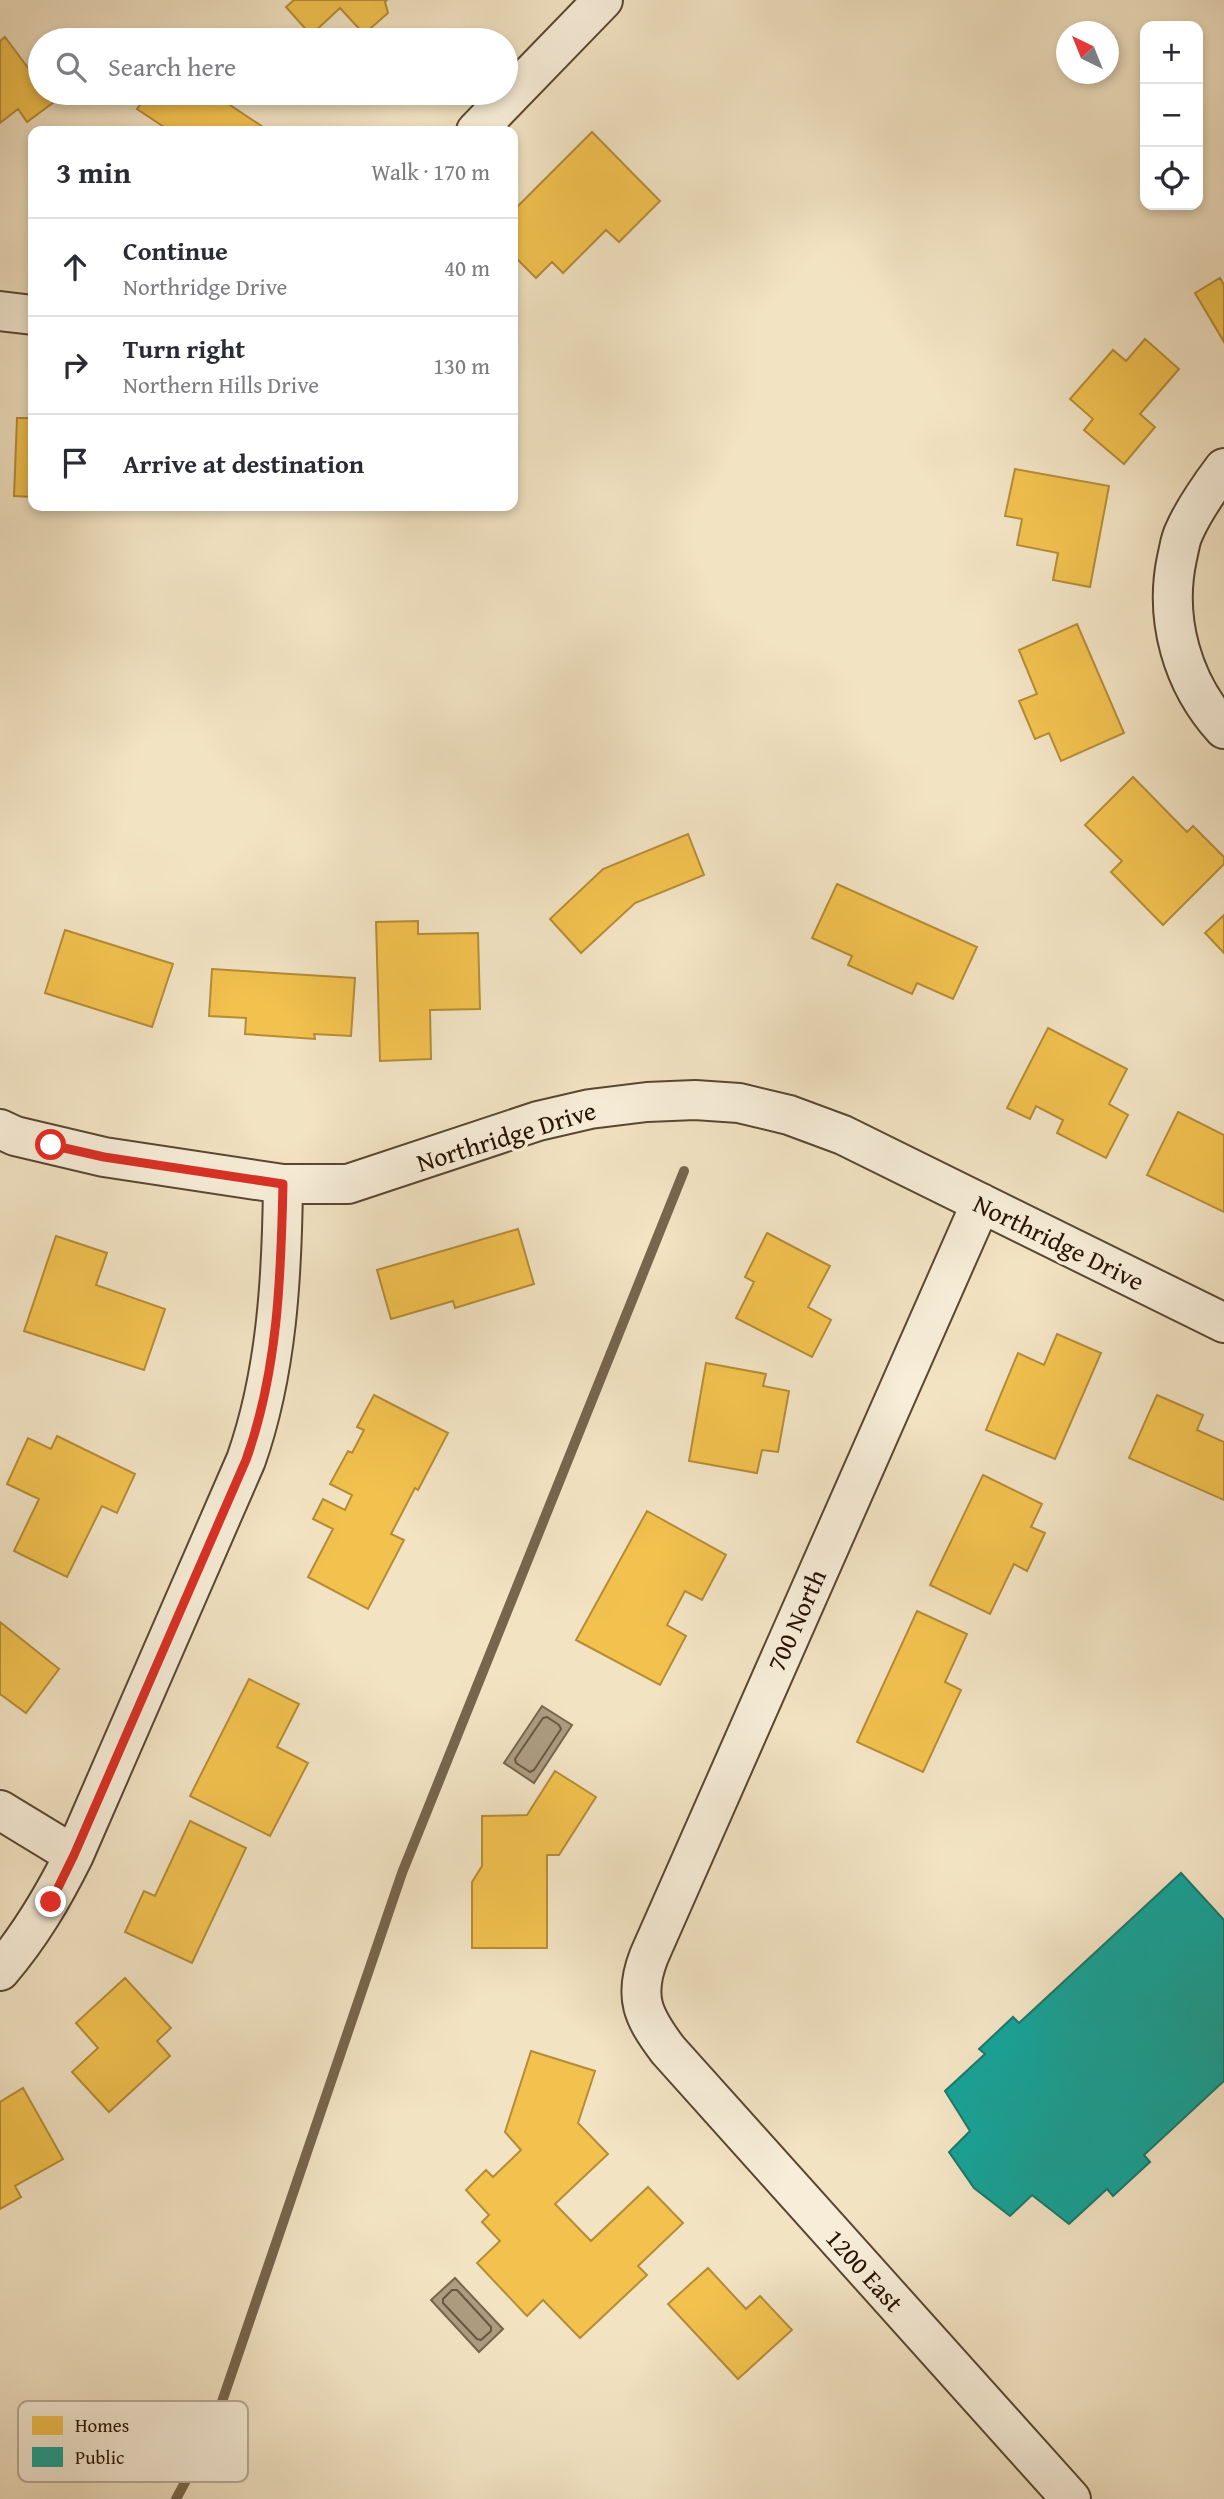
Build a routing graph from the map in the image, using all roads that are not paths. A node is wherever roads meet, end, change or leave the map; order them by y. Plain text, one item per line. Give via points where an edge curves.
1 (603, 0) edge
2 (518, 88) edge
3 (501, 105) edge
4 (481, 126) edge
5 (0, 311) edge
6 (28, 314) edge
7 (1224, 468) edge
8 (1224, 729) edge
9 (0, 1129) edge
10 (283, 1184) junction
11 (981, 1203) junction
12 (1224, 1323) edge
13 (0, 1810) edge
14 (74, 1855) junction
15 (0, 1971) edge
16 (659, 2039) joint
17 (1071, 2499) edge

1 - 2 street
3 - 4 street
5 - 6 street
7 - 8 street via 1183,533 1172,613 1193,687
9 - 10 street, Northridge Drive via 104,1157
10 - 11 street, Northridge Drive via 348,1184 538,1121 590,1109 695,1100 739,1103 789,1115 843,1135
10 - 14 street via 274,1345 258,1426
11 - 12 street, Northridge Drive
11 - 16 street, 700 North via 644,1970 641,2000
13 - 14 street
14 - 15 street via 44,1913
16 - 17 street, 1200 East

